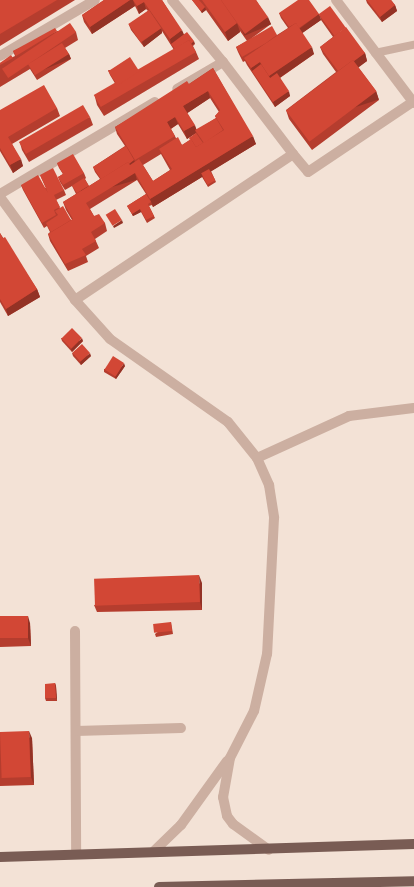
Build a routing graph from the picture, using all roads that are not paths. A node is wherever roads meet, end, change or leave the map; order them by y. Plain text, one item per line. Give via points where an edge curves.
1 (172, 0) edge
2 (336, 0) edge
3 (90, 1) edge
4 (414, 45) edge
5 (375, 53) junction
6 (0, 56) edge
7 (223, 62) junction
8 (414, 102) edge
9 (293, 154) junction
10 (0, 194) edge
11 (0, 197) edge
12 (75, 300) junction
13 (414, 408) edge
14 (257, 458) junction
15 (75, 632) dead end
16 (181, 728) dead end
17 (76, 731) junction
18 (230, 758) junction
19 (414, 844) edge
20 (270, 850) junction
21 (153, 852) junction
22 (76, 853) junction
23 (0, 857) edge
24 (414, 881) edge
25 (159, 887) edge

1 - 7 street
2 - 5 street
3 - 6 street
4 - 5 lane
5 - 8 street
7 - 9 street
7 - 10 street
8 - 9 street via 308,172
9 - 12 street
11 - 12 street
12 - 14 street via 110,339 228,422
13 - 14 street via 349,416
14 - 18 street via 269,484 274,518 268,646 254,711
15 - 17 street
16 - 17 street
17 - 22 street
18 - 20 street via 223,797 227,816 240,830
18 - 21 street via 181,825
19 - 20 main road
20 - 21 main road
21 - 22 main road
22 - 23 main road
24 - 25 main road

